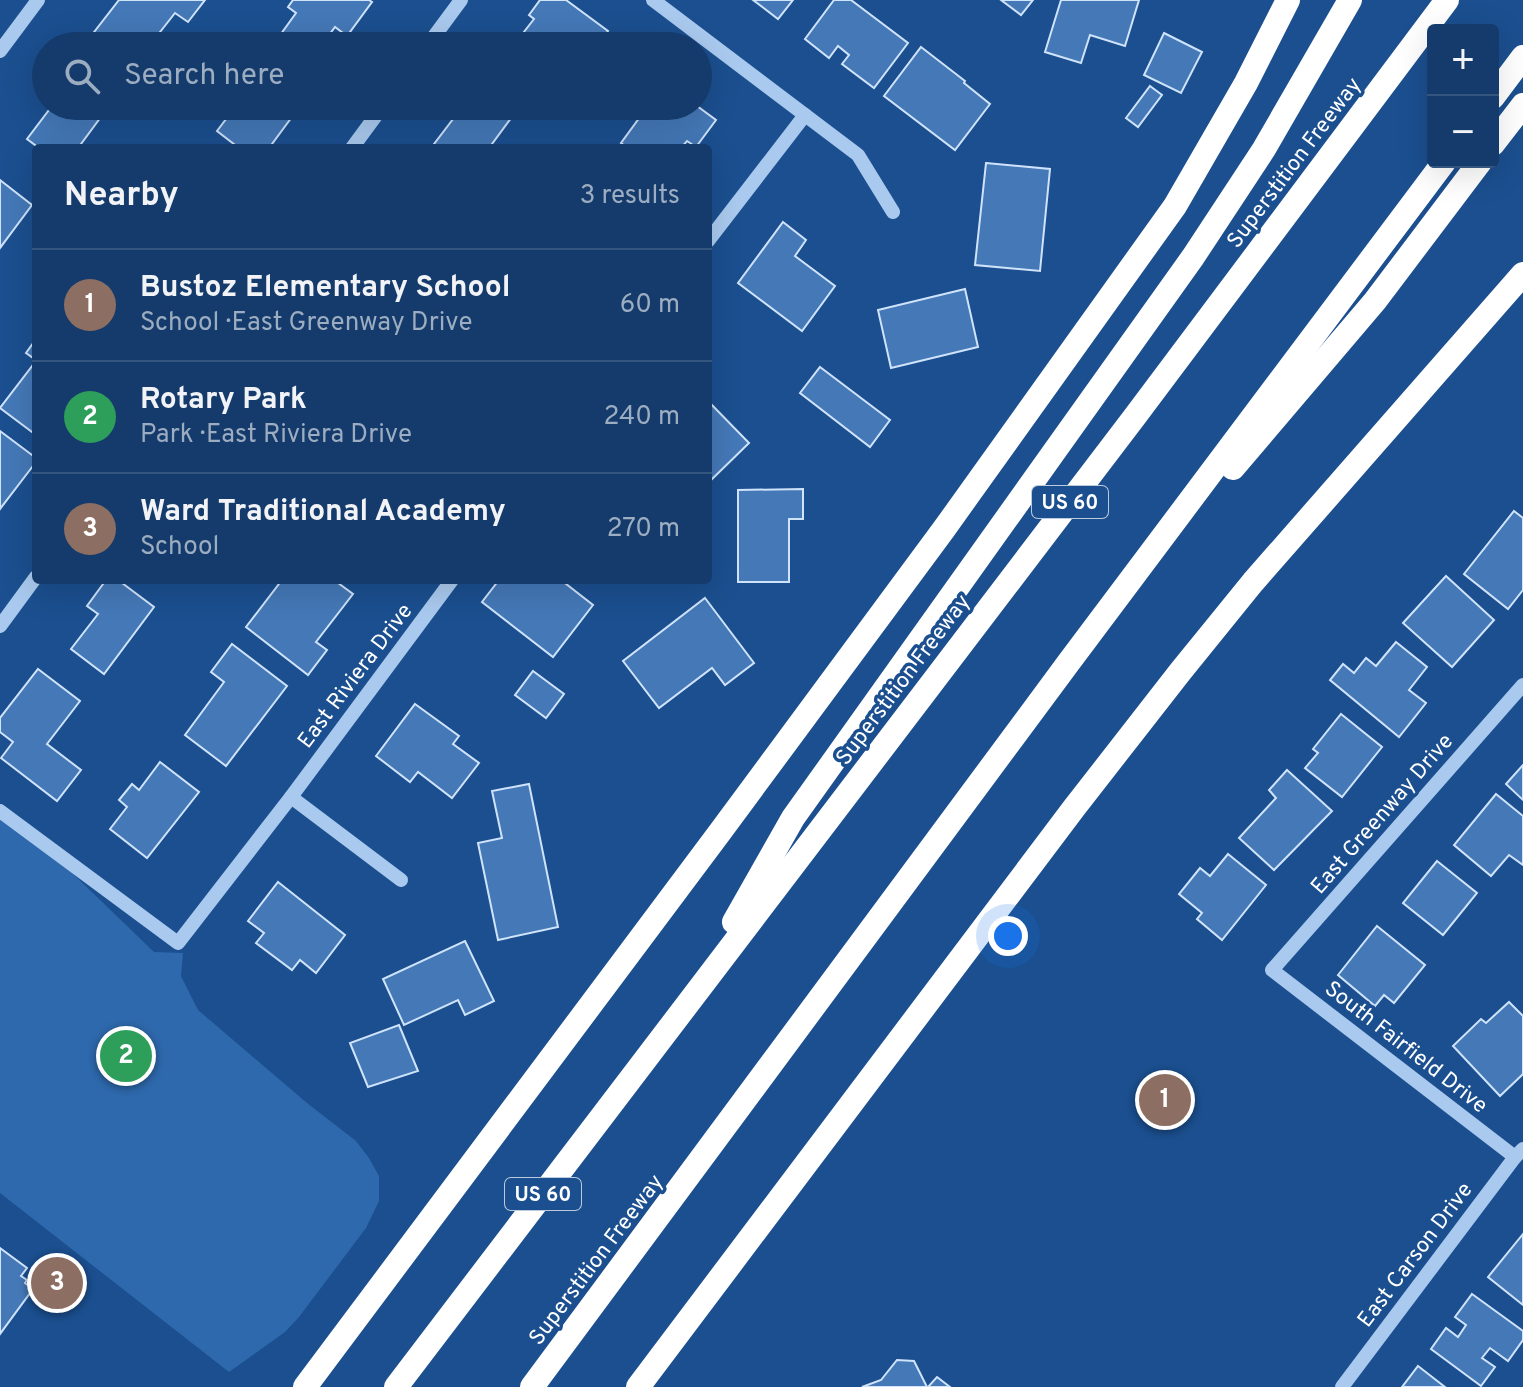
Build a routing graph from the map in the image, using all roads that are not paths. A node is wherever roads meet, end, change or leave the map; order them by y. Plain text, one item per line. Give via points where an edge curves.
1 (38, 0) edge
2 (461, 0) edge
3 (653, 0) edge
4 (1288, 0) edge
5 (1350, 0) edge
6 (1447, 0) edge
7 (437, 32) edge
8 (695, 32) edge
9 (712, 45) edge
10 (0, 51) edge
11 (1523, 57) edge
12 (1494, 96) edge
13 (1523, 105) edge
14 (805, 115) junction
15 (373, 120) edge
16 (1499, 136) edge
17 (355, 144) edge
18 (1440, 168) edge
19 (1475, 168) edge
20 (893, 212) dead end
21 (712, 236) edge
22 (1523, 274) edge
23 (32, 582) edge
24 (449, 584) edge
25 (0, 626) edge
26 (1069, 662) junction
27 (1523, 685) edge
28 (291, 797) junction
29 (0, 811) edge
30 (401, 880) dead end
31 (1272, 970) joint
32 (690, 1001) junction
33 (1519, 1153) edge
34 (305, 1387) edge
35 (396, 1387) edge
36 (532, 1387) edge
37 (638, 1387) edge
38 (1342, 1387) edge

1 - 10 street
2 - 7 street
3 - 8 street
4 - 34 highway via 1175,206 910,575
5 - 32 highway via 1264,149 1193,257 793,818
6 - 32 highway, Superstition Freeway / US 60
9 - 14 street
11 - 12 highway
13 - 16 highway
14 - 20 street via 858,155
14 - 21 street
15 - 17 street
18 - 26 highway, Superstition Freeway
19 - 26 highway via 1375,301
22 - 37 highway via 1180,672
23 - 25 street
24 - 28 street, East Riviera Drive
26 - 36 highway, Superstition Freeway
27 - 31 street, East Greenway Drive
28 - 29 street, East Riviera Drive via 178,943
28 - 30 street
31 - 33 street, South Fairfield Drive
32 - 35 highway, Superstition Freeway / US 60
33 - 38 street, East Carson Drive

